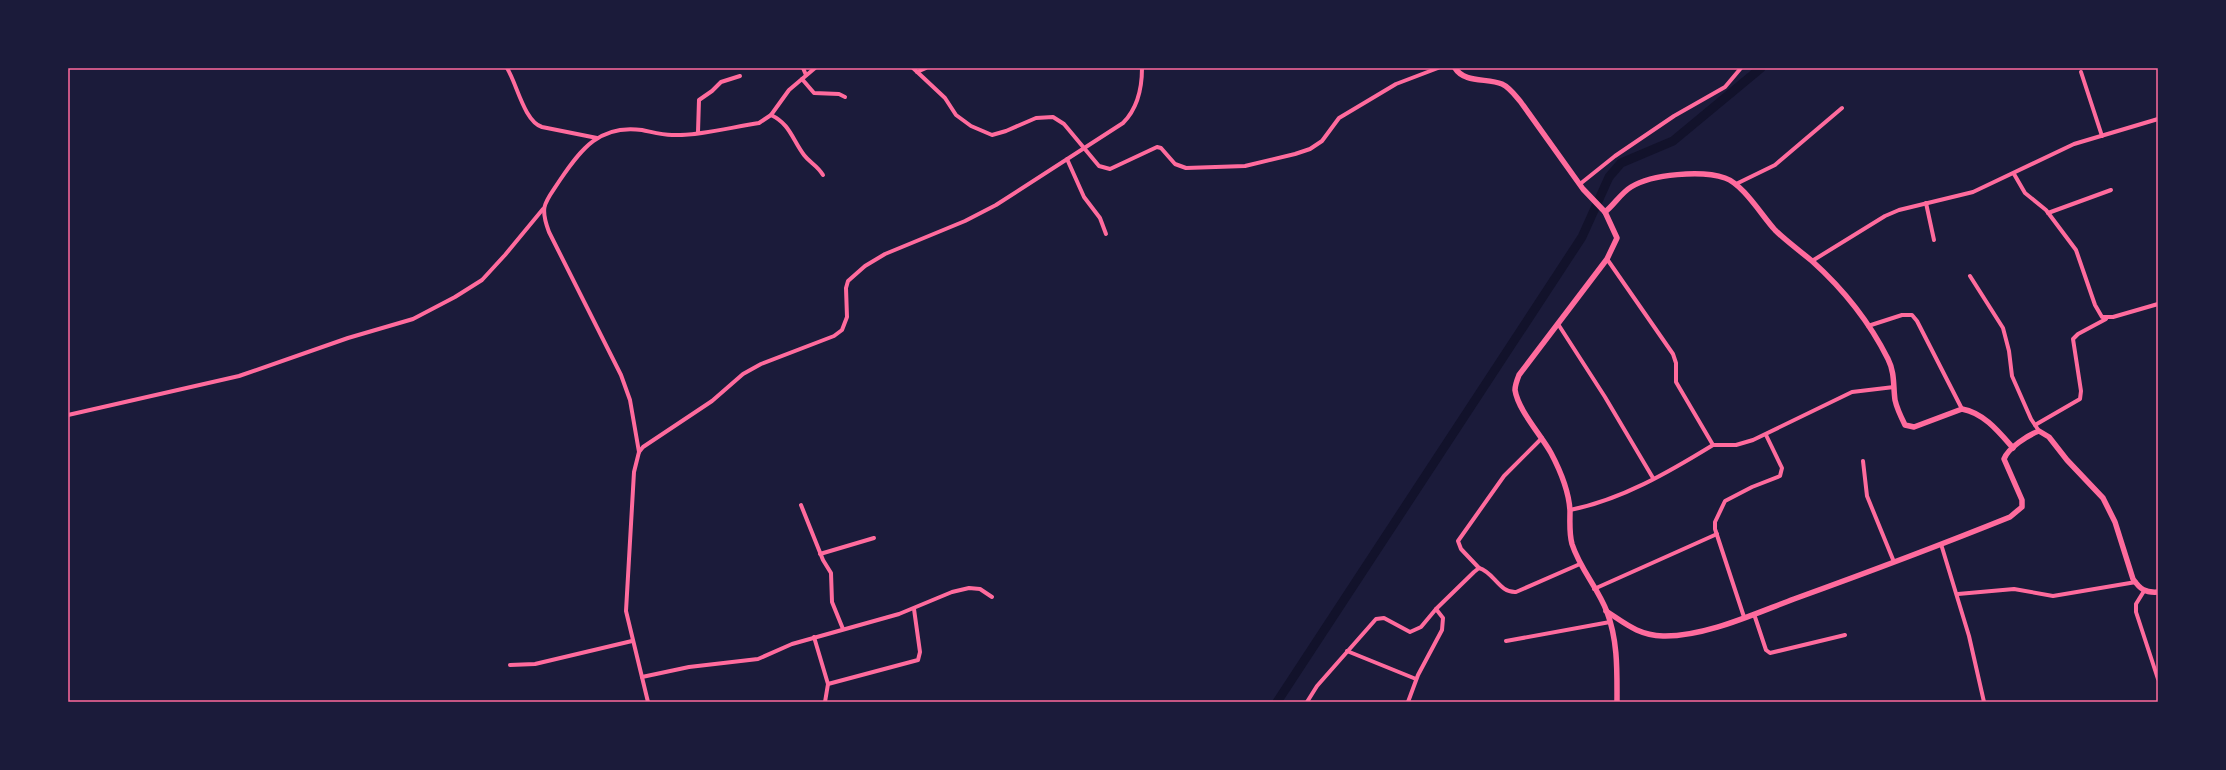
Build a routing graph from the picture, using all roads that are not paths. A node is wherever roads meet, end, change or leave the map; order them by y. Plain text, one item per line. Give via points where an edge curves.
1 (508, 68) edge
2 (804, 68) edge
3 (815, 68) edge
4 (913, 68) edge
5 (926, 68) edge
6 (1142, 68) edge
7 (1438, 68) edge
8 (1455, 68) edge
9 (1741, 68) edge
10 (917, 72) junction
11 (2080, 72) dead end
12 (806, 75) junction
13 (740, 76) dead end
14 (802, 79) junction
15 (845, 97) dead end
16 (1842, 108) dead end
17 (771, 115) junction
18 (2158, 119) edge
19 (698, 132) junction
20 (2102, 136) junction
21 (597, 138) junction
22 (1083, 149) junction
23 (1067, 159) junction
24 (2014, 174) junction
25 (823, 175) dead end
26 (1736, 184) junction
27 (1582, 186) junction
28 (2111, 190) dead end
29 (1926, 203) junction
30 (544, 208) junction
31 (1605, 212) junction
32 (2048, 213) junction
33 (1106, 234) dead end
34 (1934, 240) dead end
35 (1606, 259) junction
36 (1812, 261) junction
37 (1970, 276) dead end
38 (2158, 304) edge
39 (2106, 319) junction
40 (1558, 324) junction
41 (1868, 326) junction
42 (1894, 387) junction
43 (1962, 409) junction
44 (68, 415) edge
45 (2035, 425) junction
46 (2039, 431) junction
47 (1766, 435) junction
48 (1542, 438) junction
49 (1713, 445) junction
50 (2013, 448) junction
51 (639, 452) junction
52 (1864, 461) dead end
53 (1653, 478) junction
54 (801, 505) dead end
55 (1570, 510) junction
56 (1717, 534) junction
57 (874, 538) dead end
58 (1941, 544) junction
59 (820, 554) junction
60 (1894, 562) junction
61 (1580, 564) junction
62 (1479, 568) junction
63 (2136, 582) junction
64 (1594, 589) junction
65 (2144, 591) junction
66 (2158, 592) edge
67 (1958, 594) junction
68 (992, 598) dead end
69 (914, 609) junction
70 (1436, 609) junction
71 (1606, 611) junction
72 (1754, 614) junction
73 (1744, 617) junction
74 (1610, 622) junction
75 (843, 628) junction
76 (1845, 635) dead end
77 (814, 637) junction
78 (632, 640) junction
79 (1506, 641) dead end
80 (1347, 651) junction
81 (510, 665) dead end
82 (642, 677) junction
83 (1416, 679) junction
84 (2158, 679) edge
85 (828, 684) junction
86 (648, 702) edge
87 (826, 702) edge
88 (1306, 702) edge
89 (1408, 702) edge
90 (1617, 702) edge
91 (1984, 702) edge

1 - 21 street via 535,124 542,128
2 - 12 street
3 - 12 street
4 - 10 street
5 - 10 street
6 - 22 street via 1140,91 1129,117
7 - 22 street via 1396,84 1339,118 1322,141 1310,149 1245,166 1180,167 1157,147 1117,167 1104,169
8 - 27 street via 1464,77 1494,82 1509,89
9 - 27 street via 1725,87 1674,116 1615,156
10 - 22 street via 945,98 961,120 987,134 1002,133 1036,118 1049,116 1064,124
11 - 20 street
12 - 14 street
13 - 19 street via 721,82 701,97 698,105
14 - 15 street via 814,93 835,93
14 - 17 street via 789,90
16 - 26 street via 1775,165
17 - 19 street via 759,123
17 - 25 street via 783,122 805,157 818,167
18 - 20 street
19 - 21 street via 673,135 622,130 611,131
20 - 24 street via 2059,151
21 - 30 street via 585,147 570,165 546,200
22 - 23 street
23 - 33 street via 1084,197 1100,218
23 - 51 street via 996,205 965,221 886,254 865,266 848,281 846,323 834,336 753,368 712,401 648,443
24 - 29 street via 1973,192
24 - 32 street via 2025,193
26 - 31 street via 1713,175 1663,176 1629,188
26 - 36 street via 1776,231
27 - 31 street
28 - 32 street
29 - 34 street
29 - 36 street via 1885,216
30 - 44 street via 482,280 418,316 239,376
30 - 51 street via 543,214 550,232 626,387
31 - 35 street via 1617,238
32 - 39 street via 2076,250 2099,314
35 - 40 street
35 - 49 street via 1673,354 1676,363 1676,382
36 - 41 street
37 - 45 street via 2003,328 2012,376
38 - 39 street
39 - 45 street via 2073,339 2081,390 2080,399
40 - 48 street via 1519,376 1515,389 1519,401
40 - 53 street
41 - 42 street via 1888,360 1894,375
41 - 43 street via 1902,314 1912,315
42 - 43 street via 1898,411 1905,425 1909,427
42 - 47 street via 1852,392
43 - 50 street via 1978,414
45 - 46 street
46 - 50 street
46 - 63 street via 2049,437 2066,460 2103,498
47 - 49 street via 1736,445
47 - 56 street via 1782,472 1774,479 1726,501 1715,522
48 - 55 street via 1562,479
48 - 62 street via 1504,476 1460,535 1458,546
49 - 53 street
50 - 58 street via 2004,459 2020,493 2022,507 2010,517
51 - 78 street via 634,472 626,601
52 - 60 street via 1867,496
53 - 55 street via 1608,499
54 - 59 street
55 - 61 street via 1570,530
56 - 64 street
56 - 73 street
57 - 59 street
58 - 60 street
58 - 67 street
59 - 75 street via 831,573 832,602
60 - 72 street
61 - 62 street via 1516,592 1509,592 1485,570
61 - 64 street
62 - 70 street
63 - 65 street
63 - 67 street via 2053,596 2014,589
64 - 71 street
65 - 66 street
65 - 84 street via 2136,604 2136,612
67 - 91 street
68 - 69 street via 980,589 969,588 952,592
69 - 75 street
69 - 85 street via 920,652 918,660
70 - 80 street via 1421,627 1410,632 1384,618 1376,620
70 - 83 street via 1443,618 1442,630
71 - 73 street via 1640,633 1664,636 1697,632
71 - 74 street
72 - 73 street
72 - 76 street via 1764,645 1770,653
74 - 79 street
74 - 90 street via 1617,658
75 - 77 street
77 - 82 street via 758,659 689,667
77 - 85 street
78 - 81 street via 535,664
78 - 82 street
80 - 83 street
80 - 88 street
82 - 86 street
83 - 89 street
85 - 87 street

